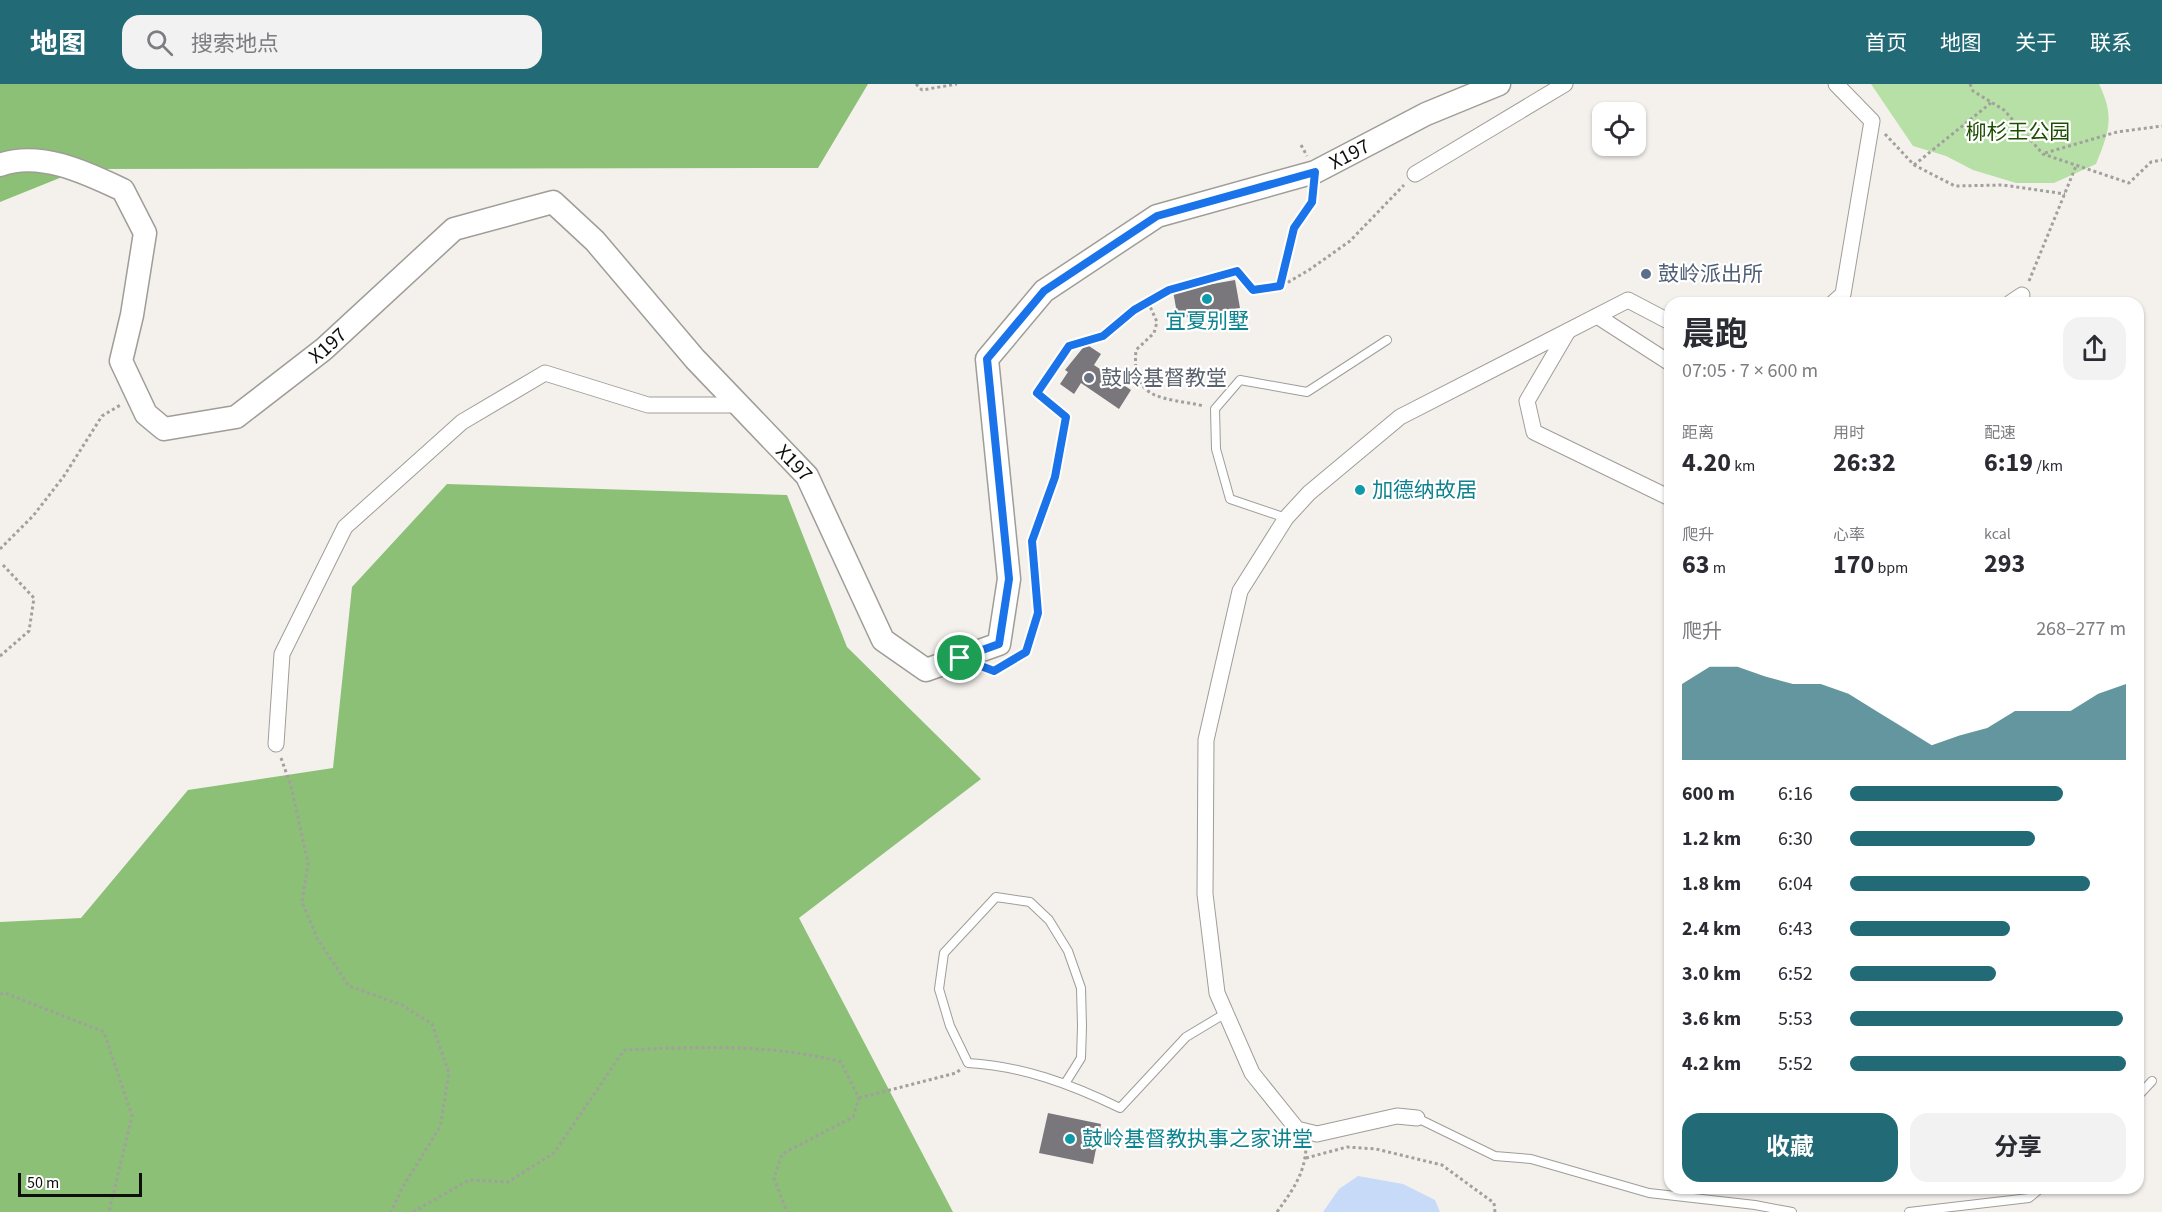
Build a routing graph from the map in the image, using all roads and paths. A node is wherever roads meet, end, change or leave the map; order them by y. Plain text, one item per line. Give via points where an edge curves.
1 (916, 84) edge
2 (957, 84) edge
3 (1499, 84) edge
4 (1565, 84) edge
5 (1836, 84) edge
6 (1970, 84) edge
7 (1992, 102) junction
8 (1872, 121) junction
9 (2162, 126) edge
10 (1301, 145) dead end
11 (2043, 154) junction
12 (2162, 160) edge
13 (0, 165) edge
14 (1914, 165) junction
15 (2076, 166) junction
16 (1315, 172) junction
17 (1415, 174) joint
18 (2065, 194) junction
19 (1280, 286) junction
20 (1840, 297) edge
21 (2017, 297) edge
22 (1148, 302) junction
23 (1597, 316) junction
24 (1664, 319) edge
25 (1568, 331) junction
26 (1387, 340) dead end
27 (1664, 359) edge
28 (1037, 393) joint
29 (136, 395) junction
30 (738, 405) junction
31 (1215, 409) junction
32 (1664, 495) edge
33 (1286, 519) junction
34 (0, 549) edge
35 (3, 565) dead end
36 (0, 656) edge
37 (960, 658) junction
38 (276, 744) joint
39 (0, 994) edge
40 (1226, 1013) junction
41 (968, 1063) junction
42 (2151, 1081) dead end
43 (1066, 1082) junction
44 (2144, 1089) edge
45 (859, 1098) junction
46 (1417, 1118) joint
47 (1306, 1131) junction
48 (1306, 1158) junction
49 (2034, 1194) edge
50 (109, 1212) edge
51 (392, 1212) edge
52 (413, 1212) edge
53 (787, 1212) edge
54 (1277, 1212) edge
55 (1495, 1212) edge
56 (1792, 1212) edge
57 (1909, 1212) edge

1 - 2 path via 922,90
3 - 16 street, X197 / X197 via 1426,114
4 - 17 street
5 - 8 street
6 - 7 path via 1973,91
7 - 11 path
7 - 14 path
8 - 14 path
8 - 20 street
9 - 11 path via 2117,132
10 - 16 path
11 - 15 path
12 - 15 path via 2151,162 2129,183
13 - 29 street, X197 / X197 via 12,161 59,164 123,190 145,233 121,361
14 - 18 path via 1955,186 2004,185
15 - 18 path
16 - 19 path via 1312,202 1294,228
16 - 37 street, X197 / X197 via 1157,216 1044,291 987,359 1009,579 999,644
17 - 19 path via 1350,241
18 - 21 path
19 - 22 path via 1253,290 1237,271 1169,290
22 - 28 path via 1103,336 1069,346
22 - 31 path via 1157,322 1154,333 1136,350 1134,368 1139,385 1151,394
23 - 24 street via 1628,300
23 - 25 street
23 - 27 street
25 - 32 street via 1527,401 1534,432
25 - 33 street via 1400,417 1309,493
26 - 31 lane via 1307,392 1240,380
28 - 37 lane via 1066,417 1055,477 1032,541 1038,613 1026,652 994,671
29 - 30 street, X197 / X197 via 146,414 164,429 236,417 324,349 454,229 553,202 595,242
29 - 34 path via 102,416 33,516
30 - 37 street, X197 / X197 via 807,476 883,640 926,670
30 - 38 street via 648,405 545,373 462,422 345,527 282,654
31 - 33 lane via 1216,449 1230,499
33 - 40 street via 1240,591 1206,740 1205,894 1217,993
35 - 36 path via 34,598 29,631
38 - 51 path via 291,786 308,863 302,902 318,940 349,986 402,1005 432,1024 449,1073 440,1127 402,1188
39 - 50 path via 104,1032 132,1116
40 - 43 lane via 1186,1037 1120,1108
40 - 47 street via 1252,1073 1297,1129
41 - 43 lane
41 - 43 lane via 950,1026 939,989 944,953 996,897 1029,902 1049,921 1068,951 1081,988 1081,1058
41 - 45 path via 956,1073
42 - 44 lane
45 - 52 path via 841,1062 812,1054 759,1048 624,1050 554,1153 508,1182 469,1180
45 - 53 path via 853,1117 782,1154 774,1178
46 - 47 street via 1397,1116 1317,1134
46 - 56 lane via 1495,1156 1531,1159 1649,1193 1755,1204
47 - 48 path
48 - 54 path via 1299,1180
48 - 55 path via 1347,1147 1376,1149 1442,1165 1494,1203
49 - 57 lane via 2029,1198

